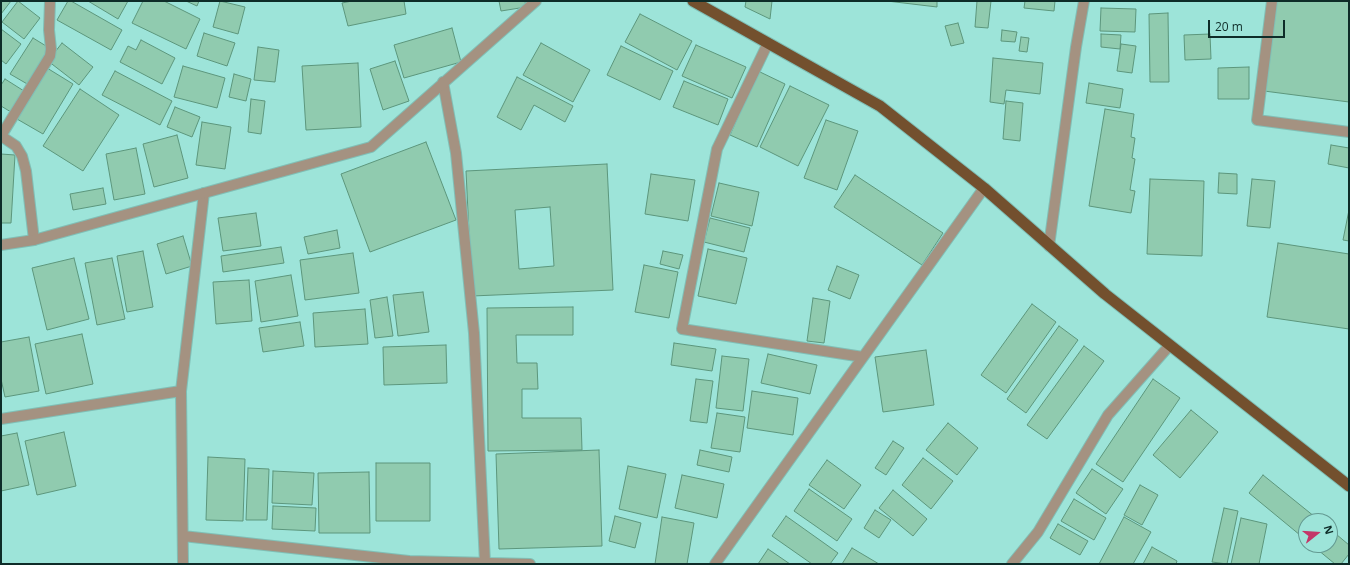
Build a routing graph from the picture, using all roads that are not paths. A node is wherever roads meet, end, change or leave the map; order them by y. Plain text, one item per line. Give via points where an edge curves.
1 (50, 1) edge
2 (536, 1) edge
3 (693, 1) edge
4 (1084, 1) edge
5 (1272, 1) edge
6 (768, 43) junction
7 (443, 82) junction
8 (1349, 132) edge
9 (1, 136) edge
10 (984, 188) junction
11 (204, 193) junction
12 (34, 240) junction
13 (1, 245) edge
14 (1050, 246) junction
15 (1170, 345) junction
16 (864, 357) junction
17 (181, 391) junction
18 (1, 419) edge
19 (1349, 486) edge
20 (182, 536) junction
21 (409, 562) edge
22 (485, 563) junction
23 (183, 564) edge
24 (530, 564) edge
25 (715, 564) edge
26 (1012, 564) edge

1 - 9 street via 50,56
2 - 7 street
3 - 6 highway
4 - 14 street
5 - 8 street via 1257,120
6 - 10 highway via 880,106
6 - 16 street via 717,149 682,329
7 - 11 street via 371,147
7 - 22 street via 456,153 474,333
9 - 12 street via 16,146 22,156
10 - 14 highway
10 - 16 street
11 - 12 street
11 - 17 street
12 - 13 street
14 - 15 highway via 1104,294
15 - 19 highway
15 - 26 street via 1108,415 1038,532
16 - 25 street
17 - 18 street
17 - 20 street
20 - 21 street
20 - 23 street
21 - 22 street
22 - 24 street

